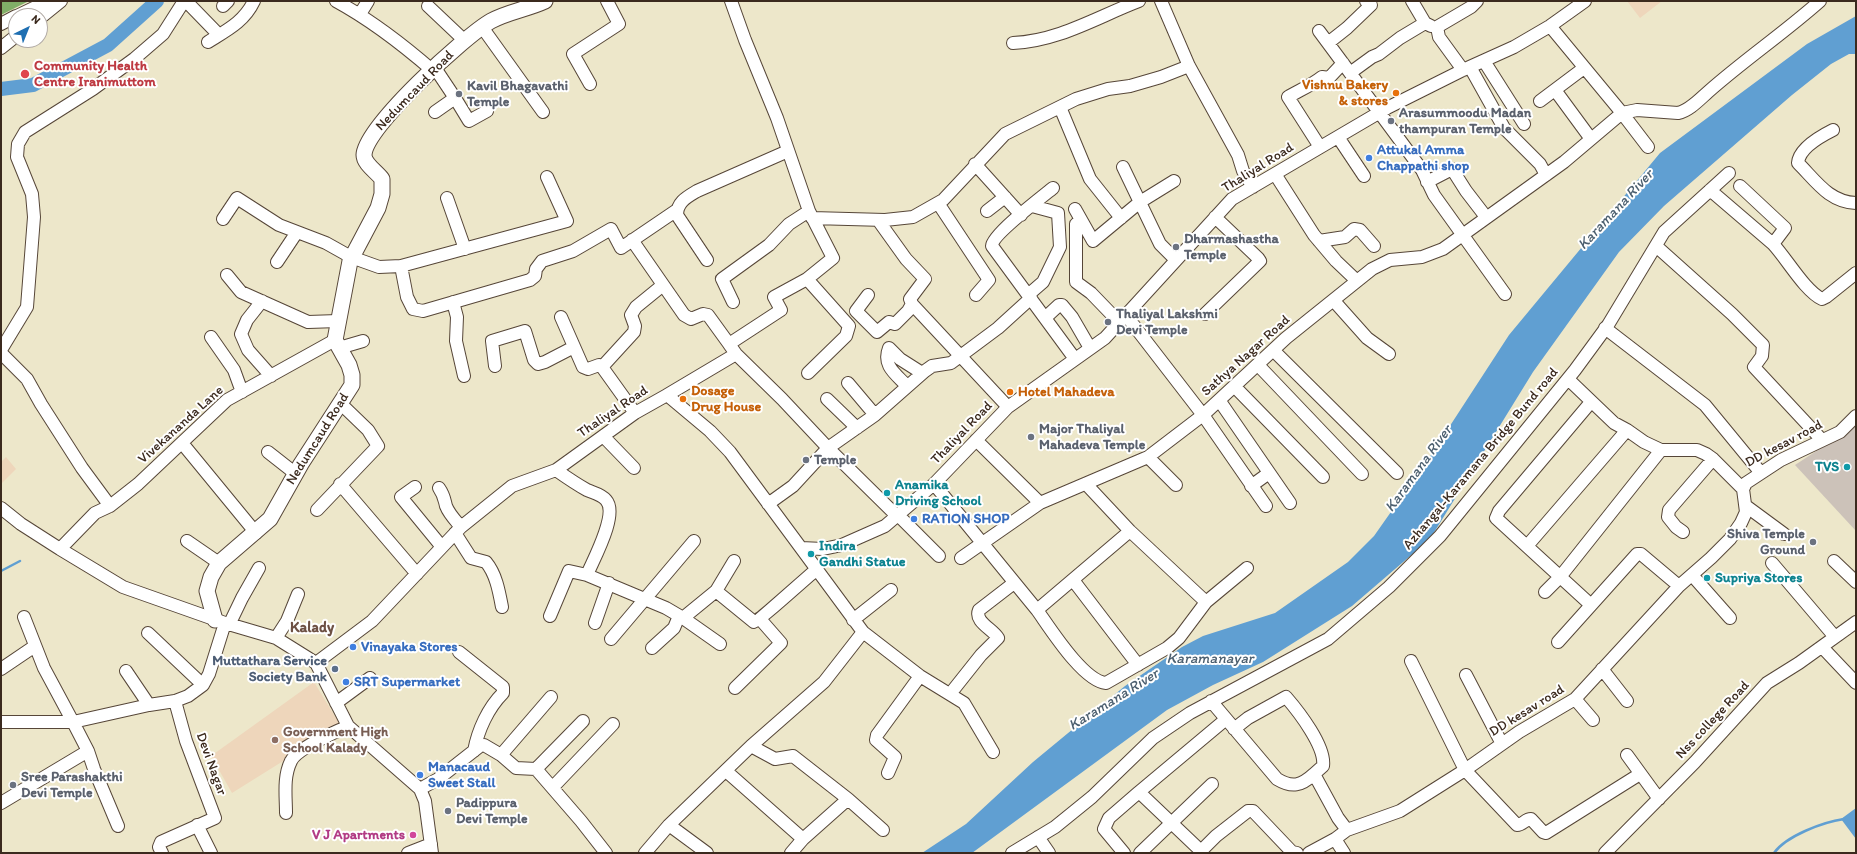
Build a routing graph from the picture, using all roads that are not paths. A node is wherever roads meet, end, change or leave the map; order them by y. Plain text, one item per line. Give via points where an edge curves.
1 (48, 1) edge
2 (61, 1) edge
3 (185, 1) edge
4 (254, 1) edge
5 (336, 1) edge
6 (368, 1) edge
7 (607, 1) edge
8 (731, 1) edge
9 (1139, 1) edge
10 (1161, 1) edge
11 (1366, 1) edge
12 (1412, 1) edge
13 (1585, 1) edge
14 (1820, 1) edge
15 (536, 3) edge
16 (1472, 3) edge
17 (428, 6) dead end
18 (33, 8) edge
19 (48, 12) edge
20 (360, 14) junction
21 (1425, 23) junction
22 (1550, 26) junction
23 (482, 27) junction
24 (1437, 27) junction
25 (1319, 31) dead end
26 (219, 35) junction
27 (465, 41) junction
28 (208, 42) dead end
29 (1013, 43) dead end
30 (1328, 43) junction
31 (1484, 61) junction
32 (1188, 66) junction
33 (1347, 68) junction
34 (1584, 68) junction
35 (433, 69) junction
36 (1467, 69) junction
37 (590, 84) dead end
38 (1555, 90) junction
39 (455, 98) junction
40 (1540, 101) dead end
41 (1060, 106) junction
42 (487, 111) dead end
43 (435, 112) dead end
44 (543, 112) dead end
45 (1380, 112) junction
46 (1622, 113) junction
47 (1524, 124) dead end
48 (1833, 130) dead end
49 (1338, 137) junction
50 (1591, 139) junction
51 (1320, 147) junction
52 (1648, 147) dead end
53 (788, 151) junction
54 (975, 164) junction
55 (1123, 167) dead end
56 (1729, 173) dead end
57 (1275, 174) junction
58 (1546, 175) junction
59 (1364, 176) dead end
60 (547, 177) dead end
61 (1174, 181) dead end
62 (1427, 182) junction
63 (1740, 186) dead end
64 (1253, 187) junction
65 (1053, 188) dead end
66 (1710, 190) junction
67 (1005, 197) junction
68 (447, 198) dead end
69 (1140, 202) junction
70 (938, 203) junction
71 (1856, 203) edge
72 (1032, 206) junction
73 (1075, 209) dead end
74 (677, 210) junction
75 (987, 212) dead end
76 (811, 215) junction
77 (1021, 215) junction
78 (1216, 217) junction
79 (1486, 217) junction
80 (1121, 218) junction
81 (223, 219) dead end
82 (878, 220) junction
83 (1084, 225) junction
84 (298, 232) junction
85 (1463, 234) junction
86 (632, 240) junction
87 (1319, 241) junction
88 (1773, 244) junction
89 (1374, 246) dead end
90 (1656, 246) junction
91 (464, 249) junction
92 (351, 257) junction
93 (707, 260) dead end
94 (1176, 260) junction
95 (277, 262) dead end
96 (401, 266) junction
97 (1856, 273) edge
98 (227, 275) dead end
99 (807, 279) junction
100 (1357, 281) junction
101 (663, 285) junction
102 (1505, 294) dead end
103 (868, 295) dead end
104 (976, 295) dead end
105 (1029, 296) junction
106 (262, 301) junction
107 (1334, 301) junction
108 (453, 302) junction
109 (732, 302) dead end
110 (912, 304) junction
111 (856, 311) junction
112 (1205, 314) dead end
113 (561, 317) dead end
114 (1045, 318) junction
115 (1122, 318) junction
116 (846, 321) junction
117 (338, 322) junction
118 (1605, 328) junction
119 (211, 337) dead end
120 (363, 341) dead end
121 (337, 344) junction
122 (574, 347) junction
123 (1090, 348) junction
124 (732, 349) junction
125 (1, 351) edge
126 (1274, 351) junction
127 (1389, 354) dead end
128 (960, 357) junction
129 (1075, 359) junction
130 (1258, 365) junction
131 (496, 366) dead end
132 (602, 367) junction
133 (808, 372) dead end
134 (922, 374) junction
135 (271, 376) junction
136 (464, 376) dead end
137 (1568, 379) junction
138 (848, 383) dead end
139 (907, 386) junction
140 (1234, 386) junction
141 (242, 392) junction
142 (667, 395) junction
143 (827, 399) dead end
144 (1220, 400) junction
145 (1591, 402) junction
146 (340, 403) junction
147 (1008, 407) junction
148 (634, 413) junction
149 (875, 415) junction
150 (1203, 415) junction
151 (1856, 416) edge
152 (857, 428) junction
153 (1627, 430) junction
154 (603, 436) junction
155 (976, 440) junction
156 (1822, 440) junction
157 (182, 443) junction
158 (828, 448) junction
159 (1661, 450) junction
160 (268, 452) dead end
161 (1148, 457) junction
162 (1713, 459) junction
163 (634, 468) dead end
164 (556, 470) junction
165 (1269, 473) junction
166 (1397, 473) dead end
167 (1761, 473) junction
168 (296, 474) junction
169 (1362, 474) dead end
170 (1323, 477) dead end
171 (340, 484) junction
172 (934, 484) junction
173 (1086, 484) junction
174 (1176, 485) dead end
175 (1251, 486) junction
176 (415, 487) dead end
177 (439, 488) dead end
178 (1743, 489) junction
179 (1040, 503) junction
180 (1290, 503) dead end
181 (768, 504) junction
182 (110, 506) junction
183 (1266, 506) dead end
184 (1746, 506) junction
185 (1, 508) edge
186 (317, 510) dead end
187 (898, 515) junction
188 (458, 530) junction
189 (1130, 531) junction
190 (1683, 532) dead end
191 (256, 533) junction
192 (1784, 534) dead end
193 (188, 541) dead end
194 (694, 541) dead end
195 (982, 543) junction
196 (1527, 546) junction
197 (442, 547) junction
198 (801, 548) junction
199 (60, 549) junction
200 (939, 556) dead end
201 (961, 558) dead end
202 (734, 562) dead end
203 (1772, 562) dead end
204 (1834, 562) dead end
205 (219, 563) junction
206 (259, 568) dead end
207 (1247, 568) dead end
208 (816, 570) junction
209 (417, 574) junction
210 (587, 575) junction
211 (1692, 575) junction
212 (1560, 577) junction
213 (1073, 580) junction
214 (1856, 582) edge
215 (609, 583) junction
216 (1014, 583) junction
217 (1679, 586) junction
218 (891, 590) dead end
219 (716, 591) junction
220 (1546, 592) dead end
221 (298, 594) dead end
222 (646, 600) junction
223 (1206, 602) junction
224 (1591, 605) junction
225 (502, 607) dead end
226 (1037, 610) junction
227 (550, 616) dead end
228 (24, 617) dead end
229 (681, 617) junction
230 (1730, 618) dead end
231 (760, 619) junction
232 (853, 620) junction
233 (1856, 622) edge
234 (223, 623) junction
235 (595, 623) dead end
236 (863, 632) junction
237 (148, 633) dead end
238 (1835, 637) junction
239 (276, 638) junction
240 (611, 639) dead end
241 (1558, 642) dead end
242 (720, 644) dead end
243 (35, 646) junction
244 (1822, 647) junction
245 (652, 648) dead end
246 (458, 652) dead end
247 (1411, 661) dead end
248 (316, 663) junction
249 (1138, 665) junction
250 (1, 669) edge
251 (1602, 669) junction
252 (126, 670) dead end
253 (1466, 675) dead end
254 (920, 676) junction
255 (370, 678) dead end
256 (1856, 683) edge
257 (203, 685) junction
258 (735, 688) dead end
259 (950, 694) junction
260 (551, 697) dead end
261 (1574, 699) junction
262 (1627, 700) dead end
263 (175, 701) junction
264 (1211, 701) junction
265 (336, 703) junction
266 (149, 705) junction
267 (1225, 720) junction
268 (1593, 720) dead end
269 (583, 721) dead end
270 (1, 722) edge
271 (73, 722) junction
272 (613, 724) dead end
273 (348, 726) junction
274 (1234, 729) junction
275 (1502, 744) junction
276 (751, 746) junction
277 (88, 751) junction
278 (474, 751) junction
279 (992, 752) dead end
280 (501, 755) junction
281 (1627, 755) dead end
282 (536, 769) junction
283 (1465, 770) junction
284 (726, 771) junction
285 (888, 772) dead end
286 (1314, 774) junction
287 (1640, 774) junction
288 (1212, 784) dead end
289 (553, 787) junction
290 (420, 789) junction
291 (1139, 792) junction
292 (848, 799) junction
293 (1659, 799) junction
294 (1, 803) edge
295 (286, 813) dead end
296 (1172, 824) junction
297 (197, 825) junction
298 (118, 826) dead end
299 (669, 826) junction
300 (883, 830) dead end
301 (1347, 830) junction
302 (1038, 837) junction
303 (803, 839) junction
304 (1334, 839) junction
305 (432, 848) edge
306 (1200, 852) edge
307 (162, 853) edge
308 (212, 853) edge
309 (408, 853) edge
310 (606, 853) edge
311 (645, 853) edge
312 (707, 853) edge
313 (791, 853) edge
314 (1012, 853) edge
315 (1049, 853) edge
316 (1124, 853) edge
317 (1140, 853) edge
318 (1294, 853) edge
319 (1309, 853) edge
320 (1344, 853) edge
321 (1605, 853) edge

1 - 18 street
2 - 19 street
3 - 26 street
3 - 125 street via 163,34 134,60 25,132 18,144 17,157 32,194 32,247 27,307
4 - 26 street via 249,12 235,26
5 - 20 street
6 - 20 street
7 - 37 street via 619,24 573,54
8 - 53 street
9 - 29 street via 1053,37
10 - 32 street
11 - 30 street via 1371,5
12 - 21 street
13 - 22 street, Thaliyal Road
14 - 46 street via 1683,112 1636,110
15 - 23 main road, Nedumcaud Road
16 - 24 street
17 - 27 street
20 - 35 street
21 - 24 street
21 - 33 street via 1379,54
22 - 31 street, Thaliyal Road
22 - 34 street
23 - 27 main road, Nedumcaud Road
23 - 44 street
24 - 36 street via 1439,37
25 - 30 street
26 - 28 street
27 - 35 main road, Nedumcaud Road
30 - 33 street
31 - 36 street, Thaliyal Road
31 - 47 street
32 - 41 street via 1161,77 1108,89
32 - 64 street
33 - 45 street
33 - 51 street via 1329,78 1322,77 1311,86 1302,88 1288,97
34 - 38 street
34 - 46 street
35 - 39 street
35 - 92 main road, Nedumcaud Road via 387,116 373,135 364,155 366,162 382,179 382,194 378,208
36 - 45 street, Thaliyal Road
36 - 58 street via 1504,128 1540,164
38 - 40 street
38 - 50 street
39 - 42 street via 469,122
39 - 43 street
41 - 54 street via 1005,134
41 - 80 street via 1090,179
45 - 49 street, Thaliyal Road
45 - 62 street via 1422,170
46 - 50 street, Sathya Nagar Road
46 - 52 street
48 - 71 street via 1810,145 1798,163 1830,196 1838,201
49 - 51 street, Thaliyal Road
49 - 59 street
50 - 58 street, Sathya Nagar Road
51 - 57 street, Thaliyal Road
53 - 74 street via 697,191 685,198
53 - 76 street
54 - 67 street
54 - 70 street
55 - 69 street
56 - 66 street, Azhangal-Karamana Bridge Bund road
57 - 64 street, Thaliyal Road
57 - 87 street
58 - 79 street, Sathya Nagar Road
60 - 91 street via 567,221
61 - 69 street
62 - 79 street via 1452,169
62 - 85 street via 1437,200
63 - 88 street via 1785,228
64 - 78 street, Thaliyal Road via 1232,199
65 - 72 street
66 - 88 street
66 - 90 street, Azhangal-Karamana Bridge Bund road via 1664,232
67 - 75 street
67 - 77 street
68 - 91 street
69 - 80 street
69 - 94 street via 1160,244
70 - 82 street via 913,216
70 - 104 street via 989,280
72 - 77 street
72 - 105 street via 1058,213 1060,247 1043,282
73 - 83 street
74 - 86 street
74 - 93 street via 677,215
76 - 82 street
76 - 99 street via 833,258
76 - 109 street via 789,224 769,245 722,279
77 - 105 street via 992,241 992,246
78 - 94 street, Thaliyal Road
78 - 112 street via 1260,261
79 - 85 street, Sathya Nagar Road
80 - 83 street via 1093,241
81 - 84 street via 237,198 279,225
82 - 110 street via 906,259 925,279 910,299
83 - 115 street, Sathya Nagar Road via 1076,224 1076,282
84 - 92 street
84 - 95 street
85 - 100 street, Sathya Nagar Road via 1432,254 1390,260 1372,269
85 - 102 street
86 - 101 street
86 - 108 street via 621,248 611,229 573,251 542,261 536,269 535,276 530,280
87 - 89 street via 1345,237 1354,229 1360,230
87 - 100 street
88 - 97 street via 1797,275 1822,299
90 - 118 street, Azhangal-Karamana Bridge Bund road
90 - 156 street via 1763,345 1762,356 1754,367
91 - 96 street
92 - 96 street via 378,267
92 - 117 main road, Nedumcaud Road
94 - 115 street, Thaliyal Road
96 - 108 street via 406,297 413,309 423,311
98 - 106 street via 241,292
99 - 116 street
99 - 124 street via 774,297 781,310
100 - 107 street, Sathya Nagar Road
101 - 124 street via 684,315 691,319 703,314 708,315
101 - 132 street via 636,307 631,316 635,326 634,332
103 - 111 street
105 - 114 street
105 - 128 street via 998,328
106 - 117 street via 308,322
106 - 135 street via 247,320 241,334 248,350
107 - 126 street, Sathya Nagar Road via 1285,339
107 - 127 street via 1366,338
108 - 136 street via 457,317 456,341
110 - 111 street via 895,324 889,322 878,332
110 - 128 street
111 - 116 street
113 - 122 street
114 - 123 street via 1062,305
114 - 129 street
115 - 123 street, Thaliyal Road via 1105,338
115 - 150 street, Sathya Nagar Road
116 - 133 street via 849,326 846,336
117 - 121 main road, Nedumcaud Road
118 - 137 street, Azhangal-Karamana Bridge Bund road
118 - 167 street via 1705,405
119 - 141 street via 234,370
120 - 121 street, Vivekananda Lane
121 - 135 street, Vivekananda Lane
121 - 146 main road, Nedumcaud Road via 349,365 352,380 352,385
122 - 131 street via 538,364 534,360 525,331 492,341
122 - 132 street via 583,366 588,369 599,365
123 - 129 street, Thaliyal Road
124 - 142 street
124 - 158 street
125 - 182 street via 27,380 82,468
126 - 130 street, Sathya Nagar Road
126 - 166 street
128 - 134 street via 951,363 932,366
128 - 147 street
129 - 147 street, Thaliyal Road
130 - 140 street, Sathya Nagar Road
130 - 169 street
132 - 148 street
134 - 139 street
134 - 139 street via 888,348 886,363
135 - 141 street, Vivekananda Lane
137 - 145 street
137 - 264 street, Azhangal-Karamana Bridge Bund road via 1440,536 1389,587 1328,639
138 - 149 street
139 - 149 street
140 - 144 street, Sathya Nagar Road
140 - 170 street
141 - 157 street, Vivekananda Lane via 227,400
142 - 148 street, Thaliyal Road
142 - 181 street, Thaliyal Road via 710,430 730,452
143 - 152 street
144 - 150 street, Sathya Nagar Road
144 - 165 street
145 - 153 street via 1614,423
145 - 196 street via 1499,510 1496,518
146 - 168 main road, Nedumcaud Road
146 - 171 street via 368,430 378,446
147 - 155 street, Thaliyal Road
148 - 154 street, Thaliyal Road
149 - 152 street
150 - 161 street
150 - 175 street
151 - 156 street, DD kesav road via 1840,432
152 - 158 street
153 - 159 street
153 - 196 street
154 - 163 street
154 - 164 street, Thaliyal Road
155 - 172 street, Thaliyal Road
155 - 179 street
156 - 167 street, DD kesav road
157 - 182 street, Vivekananda Lane
157 - 191 street
158 - 181 street via 793,486
158 - 187 street
159 - 162 street via 1697,450
159 - 212 street
160 - 168 street
161 - 173 street
161 - 174 street
162 - 178 street
162 - 190 street via 1669,510 1668,516
164 - 188 street, Thaliyal Road via 512,486
164 - 210 street via 588,491 600,495 609,506 609,524
165 - 175 street
165 - 180 street
167 - 178 street, DD kesav road via 1750,478
168 - 191 main road, Nedumcaud Road via 270,519
171 - 186 street
171 - 209 street
172 - 187 street, Thaliyal Road
172 - 195 street
173 - 179 street
173 - 189 street
175 - 183 street
176 - 197 street via 401,497
177 - 188 street via 445,496 446,506
178 - 184 street, DD kesav road
179 - 195 street
181 - 198 street, Thaliyal Road
182 - 199 street, Vivekananda Lane via 95,513
184 - 192 street
184 - 211 street, DD kesav road via 1741,523 1730,539
185 - 199 street
187 - 198 street, Thaliyal Road via 886,526 842,545 823,549
187 - 200 street
188 - 197 street, Thaliyal Road
188 - 225 street via 471,558 489,565 498,586
189 - 213 street
189 - 223 street
191 - 205 main road, Nedumcaud Road
193 - 205 street
194 - 222 street
195 - 201 street
195 - 216 street
196 - 212 street
197 - 209 street, Thaliyal Road
198 - 208 street
199 - 234 street via 123,587
202 - 219 street
203 - 238 street
204 - 214 street
205 - 234 main road, Nedumcaud Road via 207,591
206 - 234 street via 242,598
207 - 223 street
208 - 231 street via 790,590
208 - 232 street
209 - 248 street, Thaliyal Road via 372,621
210 - 215 street
210 - 227 street via 569,571
211 - 217 street, DD kesav road
211 - 230 street
212 - 220 street
212 - 224 street
213 - 226 street
213 - 249 street
215 - 222 street
215 - 235 street
216 - 226 street
216 - 259 street via 980,610 979,620 998,638
217 - 224 street via 1641,554 1637,554
217 - 251 street, DD kesav road
218 - 232 street
219 - 229 street
219 - 231 street via 749,620 757,622
221 - 239 street via 287,621
222 - 229 street
222 - 240 street
223 - 249 street via 1179,638
224 - 241 street
226 - 249 street via 1071,658 1099,682 1111,681
228 - 243 street
229 - 242 street
229 - 245 street via 674,628
231 - 258 street via 781,643
232 - 236 street
233 - 238 street, Nss college Road
234 - 239 street
234 - 257 street via 209,674
236 - 254 street
236 - 276 street via 824,682
237 - 257 street
238 - 244 street, Nss college Road
239 - 248 street
243 - 250 street
243 - 271 street
244 - 256 street
244 - 293 street, Nss college Road via 1767,683
246 - 278 street via 503,688 503,693 486,716 476,736
247 - 283 street
248 - 265 street
251 - 261 street, DD kesav road
251 - 262 street
252 - 266 street
253 - 275 street
254 - 259 street
254 - 285 street via 877,735 876,740 895,758
255 - 265 street
257 - 263 street via 188,696
259 - 279 street via 964,703
260 - 280 street
261 - 268 street
261 - 275 street, DD kesav road
263 - 266 street
263 - 297 street, Devi Nagar via 186,742 215,818
264 - 267 street
264 - 302 street, Azhangal-Karamana Bridge Bund road via 1153,738 1092,797
265 - 273 street
266 - 271 street
267 - 274 street
267 - 291 street
269 - 282 street
270 - 271 street
271 - 277 street
272 - 289 street
273 - 290 street
273 - 295 street via 298,753 291,760 286,778
274 - 286 street via 1277,779 1286,784 1300,784
274 - 286 street via 1248,718 1286,697 1321,750 1323,766
275 - 283 street, DD kesav road
276 - 284 street
276 - 292 street via 775,759 793,756
277 - 294 street
277 - 298 street
278 - 280 street via 484,745
278 - 290 street via 438,779
280 - 282 street via 516,768
281 - 287 street
282 - 289 street
283 - 287 street via 1517,825 1531,820 1546,833
283 - 301 street, DD kesav road via 1400,811
284 - 299 street
284 - 303 street
286 - 301 street
287 - 293 street
288 - 296 street
289 - 310 street
290 - 305 street via 425,801
291 - 296 street
291 - 316 street via 1109,818 1104,828
292 - 300 street
292 - 303 street
293 - 321 street, Nss college Road
296 - 306 street
296 - 317 street
297 - 307 street, Devi Nagar via 161,842 159,847
297 - 308 street
299 - 311 street
299 - 312 street
301 - 304 street, DD kesav road
302 - 314 street, Azhangal-Karamana Bridge Bund road
302 - 315 street
303 - 313 street
304 - 319 street, DD kesav road
304 - 320 street
305 - 309 street
306 - 318 street via 1248,811 1253,811

